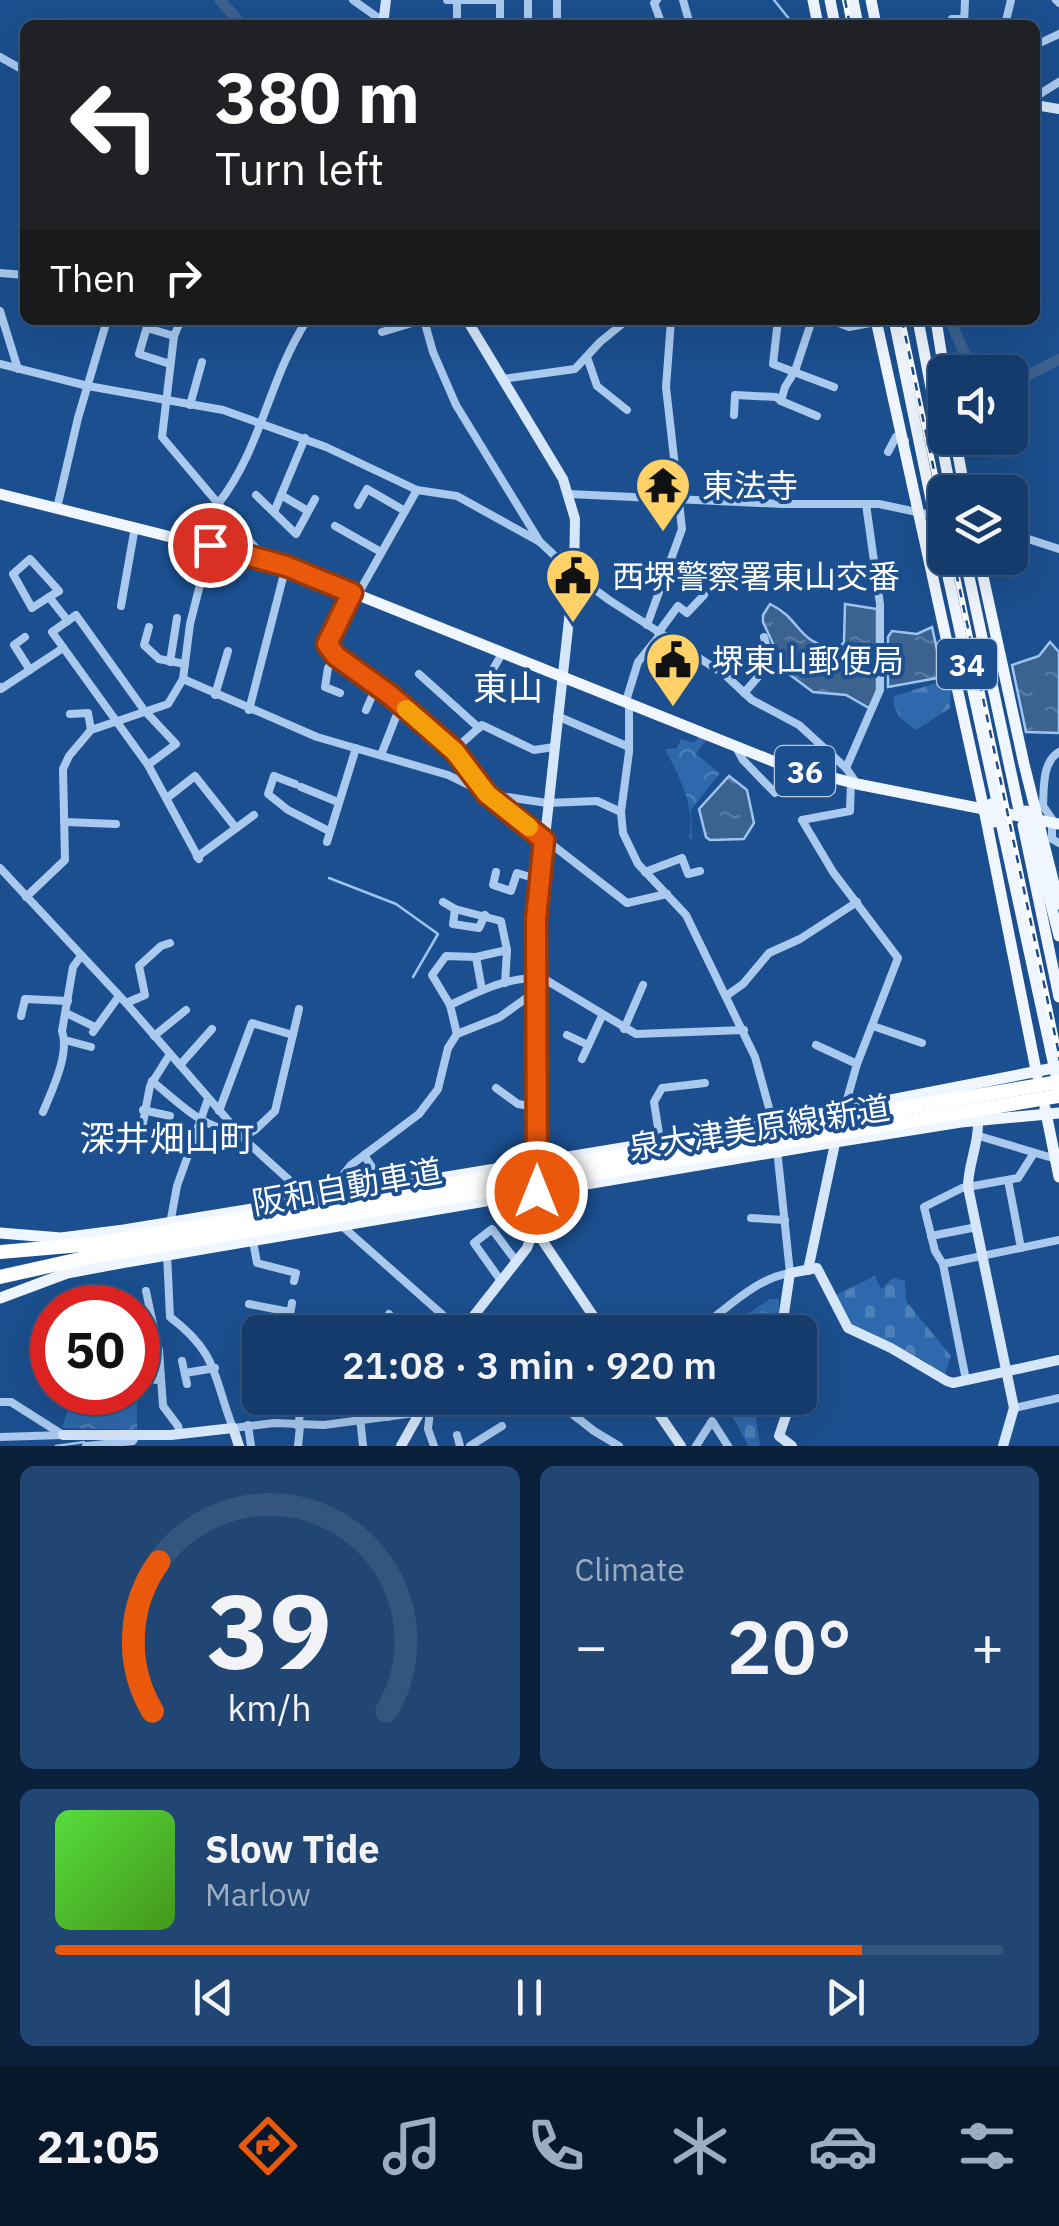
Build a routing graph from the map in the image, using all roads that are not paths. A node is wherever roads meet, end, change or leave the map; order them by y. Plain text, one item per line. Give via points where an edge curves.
1 (353, 0) edge
2 (448, 0) edge
3 (456, 0) edge
4 (378, 20) edge
5 (500, 20) edge
6 (1059, 82) edge
7 (1040, 99) edge
8 (0, 311) edge
9 (106, 325) edge
10 (148, 325) edge
11 (150, 325) edge
12 (179, 325) edge
13 (304, 325) edge
14 (406, 325) edge
15 (425, 325) edge
16 (470, 325) edge
17 (622, 325) edge
18 (671, 325) edge
19 (777, 325) edge
20 (810, 325) edge
21 (877, 325) edge
22 (895, 325) edge
23 (919, 325) edge
24 (937, 325) edge
25 (382, 332) dead end
26 (174, 336) junction
27 (942, 355) edge
28 (587, 357) junction
29 (202, 362) dead end
30 (0, 364) edge
31 (170, 364) junction
32 (18, 369) junction
33 (795, 371) junction
34 (504, 379) junction
35 (88, 386) junction
36 (834, 387) dead end
37 (780, 400) junction
38 (167, 401) junction
39 (190, 405) junction
40 (627, 410) dead end
41 (734, 416) dead end
42 (817, 416) dead end
43 (262, 422) junction
44 (305, 438) junction
45 (905, 440) junction
46 (888, 452) dead end
47 (948, 475) edge
48 (928, 486) edge
49 (417, 490) junction
50 (0, 494) edge
51 (569, 494) junction
52 (256, 495) dead end
53 (281, 495) junction
54 (315, 499) dead end
55 (928, 499) edge
56 (678, 500) junction
57 (358, 504) dead end
58 (866, 504) junction
59 (57, 508) junction
60 (221, 508) junction
61 (308, 511) junction
62 (404, 511) junction
63 (274, 512) junction
64 (928, 514) edge
65 (335, 526) dead end
66 (136, 527) junction
67 (1028, 539) edge
68 (540, 542) junction
69 (210, 545) junction
70 (1059, 548) edge
71 (381, 552) junction
72 (265, 560) junction
73 (286, 566) junction
74 (574, 574) junction
75 (946, 575) edge
76 (947, 575) edge
77 (969, 575) edge
78 (983, 575) edge
79 (355, 594) junction
80 (704, 595) dead end
81 (50, 597) junction
82 (121, 606) dead end
83 (166, 616) dead end
84 (177, 618) junction
85 (68, 621) junction
86 (190, 622) junction
87 (647, 625) junction
88 (149, 627) dead end
89 (658, 634) junction
90 (764, 636) dead end
91 (24, 637) dead end
92 (62, 648) junction
93 (228, 651) dead end
94 (503, 652) junction
95 (336, 656) junction
96 (170, 662) junction
97 (185, 664) junction
98 (30, 670) junction
99 (419, 674) dead end
100 (563, 676) junction
101 (183, 679) junction
102 (376, 685) junction
103 (0, 686) edge
104 (482, 688) dead end
105 (340, 693) dead end
106 (744, 694) junction
107 (215, 695) junction
108 (628, 702) junction
109 (401, 704) junction
110 (144, 710) junction
111 (249, 710) junction
112 (366, 710) dead end
113 (70, 714) dead end
114 (558, 716) junction
115 (112, 720) junction
116 (478, 728) junction
117 (91, 730) junction
118 (735, 746) junction
119 (629, 747) junction
120 (356, 748) junction
121 (554, 748) junction
122 (454, 750) junction
123 (1059, 752) edge
124 (380, 755) junction
125 (1048, 763) junction
126 (1024, 764) junction
127 (148, 765) junction
128 (846, 768) junction
129 (854, 783) junction
130 (775, 793) dead end
131 (487, 794) junction
132 (167, 798) junction
133 (338, 802) junction
134 (547, 802) junction
135 (990, 807) junction
136 (620, 812) junction
137 (254, 815) dead end
138 (64, 822) junction
139 (997, 822) junction
140 (116, 824) dead end
141 (1030, 824) junction
142 (1056, 824) edge
143 (236, 828) junction
144 (329, 831) junction
145 (544, 840) junction
146 (327, 842) dead end
147 (1059, 843) edge
148 (0, 868) edge
149 (700, 871) dead end
150 (496, 872) dead end
151 (645, 872) junction
152 (540, 880) junction
153 (666, 894) junction
154 (26, 897) junction
155 (443, 902) dead end
156 (857, 902) junction
157 (1059, 904) edge
158 (455, 909) junction
159 (486, 914) junction
160 (1059, 936) edge
161 (170, 943) dead end
162 (507, 950) junction
163 (81, 956) junction
164 (476, 957) junction
165 (536, 978) junction
166 (505, 983) junction
167 (643, 985) dead end
168 (482, 990) junction
169 (536, 991) junction
170 (726, 996) junction
171 (1059, 996) edge
172 (122, 1000) junction
173 (68, 1002) junction
174 (450, 1006) junction
175 (298, 1009) dead end
176 (186, 1010) dead end
177 (66, 1012) junction
178 (21, 1016) dead end
179 (602, 1016) junction
180 (873, 1026) junction
181 (212, 1029) dead end
182 (624, 1029) junction
183 (744, 1030) junction
184 (458, 1034) junction
185 (293, 1035) junction
186 (567, 1035) dead end
187 (154, 1036) junction
188 (65, 1040) junction
189 (922, 1042) dead end
190 (588, 1045) junction
191 (816, 1045) dead end
192 (91, 1047) dead end
193 (170, 1054) junction
194 (1032, 1056) junction
195 (582, 1058) dead end
196 (857, 1064) junction
197 (180, 1065) junction
198 (1059, 1067) edge
199 (1036, 1072) junction
200 (152, 1081) junction
201 (706, 1083) dead end
202 (496, 1088) dead end
203 (1059, 1089) edge
204 (208, 1100) junction
205 (537, 1108) junction
206 (143, 1110) junction
207 (844, 1110) junction
208 (42, 1112) dead end
209 (219, 1112) junction
210 (1052, 1114) edge
211 (170, 1116) dead end
212 (200, 1120) junction
213 (978, 1121) junction
214 (773, 1122) junction
215 (240, 1134) junction
216 (979, 1136) junction
217 (660, 1140) junction
218 (835, 1142) junction
219 (138, 1149) dead end
220 (777, 1152) junction
221 (1034, 1153) junction
222 (364, 1155) junction
223 (537, 1156) junction
224 (1057, 1160) edge
225 (1059, 1177) edge
226 (1008, 1180) junction
227 (380, 1186) junction
228 (968, 1187) junction
229 (537, 1192) junction
230 (340, 1194) junction
231 (310, 1199) junction
232 (752, 1218) dead end
233 (784, 1220) junction
234 (170, 1222) junction
235 (341, 1225) junction
236 (976, 1227) junction
237 (536, 1231) junction
238 (0, 1233) edge
239 (931, 1236) junction
240 (1059, 1240) edge
241 (253, 1241) junction
242 (1021, 1248) junction
243 (0, 1252) edge
244 (167, 1255) junction
245 (983, 1256) junction
246 (516, 1261) junction
247 (943, 1264) junction
248 (808, 1270) junction
249 (790, 1273) junction
250 (0, 1277) edge
251 (294, 1281) dead end
252 (501, 1281) junction
253 (0, 1298) edge
254 (249, 1304) dead end
255 (170, 1314) junction
256 (290, 1315) edge
257 (442, 1315) edge
258 (474, 1315) edge
259 (593, 1315) edge
260 (716, 1315) edge
261 (784, 1315) edge
262 (160, 1316) edge
263 (1059, 1360) edge
264 (182, 1361) dead end
265 (215, 1368) junction
266 (1008, 1371) junction
267 (185, 1373) junction
268 (161, 1380) junction
269 (966, 1380) junction
270 (187, 1384) dead end
271 (1059, 1398) edge
272 (0, 1402) edge
273 (1014, 1408) junction
274 (301, 1415) edge
275 (361, 1415) edge
276 (404, 1415) edge
277 (419, 1415) edge
278 (430, 1415) edge
279 (576, 1415) edge
280 (660, 1415) edge
281 (787, 1415) edge
282 (388, 1417) joint
283 (362, 1421) junction
284 (248, 1425) junction
285 (299, 1426) junction
286 (502, 1426) dead end
287 (233, 1428) junction
288 (62, 1434) junction
289 (180, 1434) junction
290 (27, 1435) junction
291 (457, 1435) dead end
292 (136, 1436) junction
293 (0, 1437) edge
294 (779, 1441) edge
295 (406, 1443) edge
296 (103, 1445) edge
297 (31, 1446) edge
298 (86, 1446) edge
299 (239, 1446) edge
300 (250, 1446) edge
301 (298, 1446) edge
302 (363, 1446) edge
303 (434, 1446) edge
304 (460, 1446) edge
305 (470, 1446) edge
306 (620, 1446) edge
307 (682, 1446) edge
308 (696, 1446) edge
309 (728, 1446) edge
310 (792, 1446) edge
311 (1003, 1446) edge

1 - 4 street
2 - 3 street
3 - 5 street via 500,0
6 - 7 street
8 - 32 street
9 - 35 street
10 - 31 street via 139,354
11 - 26 street
12 - 26 street
13 - 43 street
14 - 25 street
15 - 68 street via 456,405
16 - 34 street
17 - 28 street
18 - 56 street via 666,386
19 - 33 street via 773,364
20 - 33 street
21 - 45 main road
22 - 48 main road, 34
23 - 47 main road
24 - 27 main road
26 - 31 street
28 - 34 street via 575,369
28 - 40 street via 597,386
29 - 39 street
30 - 32 street
31 - 38 street
32 - 35 street
33 - 36 street
33 - 37 street
34 - 51 street
35 - 38 street
35 - 59 street
37 - 41 street via 735,395
37 - 42 street
38 - 39 street
38 - 60 street via 162,437
39 - 43 street
43 - 44 street
43 - 60 street
44 - 49 street
44 - 53 street
45 - 46 street via 896,437
45 - 55 main road
49 - 62 street
49 - 68 street via 457,496
50 - 59 main road, 36
51 - 56 street
51 - 74 street
52 - 63 street
53 - 61 street
53 - 63 street
54 - 61 street
56 - 58 street
56 - 87 street via 682,529
57 - 62 street via 367,489
58 - 64 street
58 - 128 street via 880,604 880,690
59 - 66 main road, 36
60 - 69 street
60 - 72 street
61 - 63 street via 296,534
62 - 71 street
65 - 71 street
66 - 69 main road, 36
66 - 82 street
67 - 70 street
68 - 74 street
69 - 72 main road, 36
69 - 86 street
71 - 79 street
72 - 73 main road, 36
73 - 79 main road, 36
73 - 111 street
74 - 87 street
74 - 100 street
75 - 135 main road
76 - 135 main road, 34 via 987,756
77 - 141 main road, 34, bridge via 1004,741
78 - 126 main road
79 - 94 main road, 36
79 - 95 street via 327,644
80 - 89 street via 687,613 678,606
81 - 81 street via 32,608 13,574 30,559 60,591
81 - 85 street
83 - 84 street
84 - 86 street
84 - 96 street
85 - 92 street via 52,632
85 - 110 street via 76,615
86 - 97 street
87 - 89 street
88 - 96 street via 144,645
89 - 106 street
89 - 108 street via 638,662
90 - 106 street via 772,662
91 - 98 street via 14,645
92 - 98 street
92 - 115 street
93 - 107 street
94 - 100 main road, 36
94 - 104 street
95 - 102 street
95 - 105 street via 326,687
96 - 97 street
97 - 101 street
98 - 103 street
99 - 116 street
100 - 108 main road, 36
100 - 114 street
101 - 107 street
101 - 110 street via 168,704
102 - 109 street
102 - 112 street
106 - 128 street via 799,726
107 - 111 street
108 - 118 main road, 36
108 - 119 street
109 - 122 street
109 - 124 street
110 - 115 street
110 - 127 street via 176,744
111 - 120 street
113 - 117 street via 88,713
114 - 119 street
114 - 121 street
115 - 117 street
115 - 127 street
116 - 121 street via 482,724 534,750
116 - 122 street
117 - 138 street via 63,769
118 - 129 main road, 36
118 - 130 street
119 - 136 street
120 - 124 street
120 - 133 street
121 - 134 street
122 - 131 street
123 - 125 street
124 - 131 street
125 - 126 street
125 - 142 street via 1042,806
126 - 141 main road
127 - 132 street
128 - 129 street
129 - 135 main road, 36
129 - 156 street via 850,811 802,820
131 - 134 street
131 - 145 street
132 - 143 street via 195,776
132 - 143 street via 198,858
133 - 144 street
133 - 144 street via 274,776 269,797
134 - 136 street via 596,801
134 - 145 street
135 - 139 main road, 34, bridge
135 - 141 main road, 36
135 - 194 main road
136 - 151 street via 627,846
137 - 143 street
138 - 140 street
138 - 154 street via 65,860
139 - 194 main road
139 - 203 main road, 34, bridge
141 - 142 main road, 36
141 - 157 main road
141 - 160 main road
141 - 171 main road, 34
142 - 147 street via 1051,835
144 - 146 street
145 - 152 street
145 - 153 street via 628,903
148 - 154 street
149 - 151 street via 688,874 682,858
150 - 152 street via 492,885 510,891 516,873
151 - 153 street
152 - 165 street
153 - 170 street via 686,915
154 - 163 street
155 - 158 street
156 - 170 street via 769,953
156 - 180 street via 898,958
158 - 159 street
158 - 159 street via 453,924 480,928
159 - 162 street via 501,921
161 - 172 street via 139,966 145,995
162 - 164 street
162 - 166 street
163 - 172 street
163 - 173 street
164 - 168 street
164 - 174 street via 446,956 432,975
165 - 166 street
165 - 169 street
165 - 179 street
166 - 168 street
167 - 182 street
168 - 174 street
169 - 184 street via 500,1017
169 - 205 street
170 - 183 street
172 - 177 street via 94,1029
172 - 187 street
173 - 177 street
173 - 178 street via 25,999
174 - 184 street
175 - 185 street
176 - 187 street
177 - 188 street
179 - 182 street
179 - 190 street
180 - 189 street
180 - 196 street
181 - 197 street
182 - 183 street
183 - 214 street
184 - 222 street via 428,1102
185 - 209 street via 252,1023
185 - 215 street via 276,1110 256,1130
186 - 190 street
187 - 193 street
188 - 192 street
188 - 208 street
190 - 195 street
191 - 196 street
193 - 197 street
193 - 200 street
194 - 199 main road
196 - 207 street
197 - 204 street
198 - 199 main road, 泉大津美原線 新道
199 - 207 main road, 泉大津美原線 新道
199 - 210 main road
200 - 206 street
200 - 212 street
201 - 217 street via 662,1088 654,1102
202 - 205 street
203 - 243 highway, 阪和自動車道, bridge via 93,1244
203 - 250 highway, 阪和自動車道, bridge
204 - 209 street
204 - 212 street
205 - 223 street
206 - 211 street
206 - 219 street
207 - 214 main road, 泉大津美原線 新道
207 - 218 street
209 - 215 street
210 - 213 main road, 泉大津美原線 新道
210 - 224 main road
212 - 215 street
212 - 234 street
213 - 216 street
213 - 218 main road, 泉大津美原線 新道
214 - 217 main road, 泉大津美原線 新道
214 - 220 street
215 - 231 street
216 - 221 street
216 - 228 street
217 - 223 main road, 泉大津美原線 新道
218 - 220 main road, 泉大津美原線 新道
218 - 248 street
220 - 229 main road, 泉大津美原線 新道
220 - 233 street
221 - 224 street
221 - 226 street via 1018,1178
222 - 227 street
222 - 230 street via 337,1182
223 - 227 main road, 泉大津美原線 新道
223 - 229 street
224 - 225 main road
226 - 228 street
226 - 242 street
227 - 230 main road, 泉大津美原線 新道
228 - 236 street
228 - 239 street via 924,1207
229 - 235 main road, 泉大津美原線 新道
229 - 237 street
230 - 231 main road, 泉大津美原線 新道
231 - 234 main road, 泉大津美原線 新道
231 - 235 street
232 - 233 street
233 - 249 street
234 - 238 main road, 泉大津美原線 新道 via 61,1238
234 - 244 street
235 - 241 main road, 泉大津美原線 新道
235 - 257 street
236 - 239 street
236 - 245 street
237 - 246 street
237 - 259 street
239 - 247 street
240 - 242 street
241 - 244 main road, 泉大津美原線 新道
241 - 251 street via 256,1262 296,1273
242 - 245 street
244 - 253 main road, 泉大津美原線 新道 via 66,1273
244 - 255 street
245 - 247 street
245 - 266 street
246 - 252 street
246 - 252 street via 492,1230 474,1243
247 - 269 street
248 - 249 street
248 - 269 street via 817,1268 848,1328 947,1381
249 - 260 street via 751,1289
249 - 261 street
252 - 258 street
254 - 256 street via 291,1308
255 - 262 street
255 - 265 street
263 - 266 street
264 - 267 street
265 - 267 street
265 - 287 street
266 - 269 street
266 - 273 street
267 - 270 street
268 - 268 street via 159,1350 139,1349 138,1379
268 - 289 street via 163,1406
271 - 273 street
272 - 288 street
273 - 311 street
274 - 285 street
275 - 283 street
276 - 282 street
277 - 295 street
278 - 303 street
279 - 306 street
280 - 307 street
281 - 294 street
282 - 283 street
283 - 285 street
283 - 302 street
284 - 285 street
284 - 287 street
284 - 300 street
285 - 301 street
286 - 305 street
287 - 289 street
287 - 299 street
288 - 290 street
288 - 292 street
289 - 292 street
290 - 293 street
290 - 297 street
291 - 304 street
292 - 296 street
294 - 310 street
296 - 298 street
308 - 309 street via 712,1421

